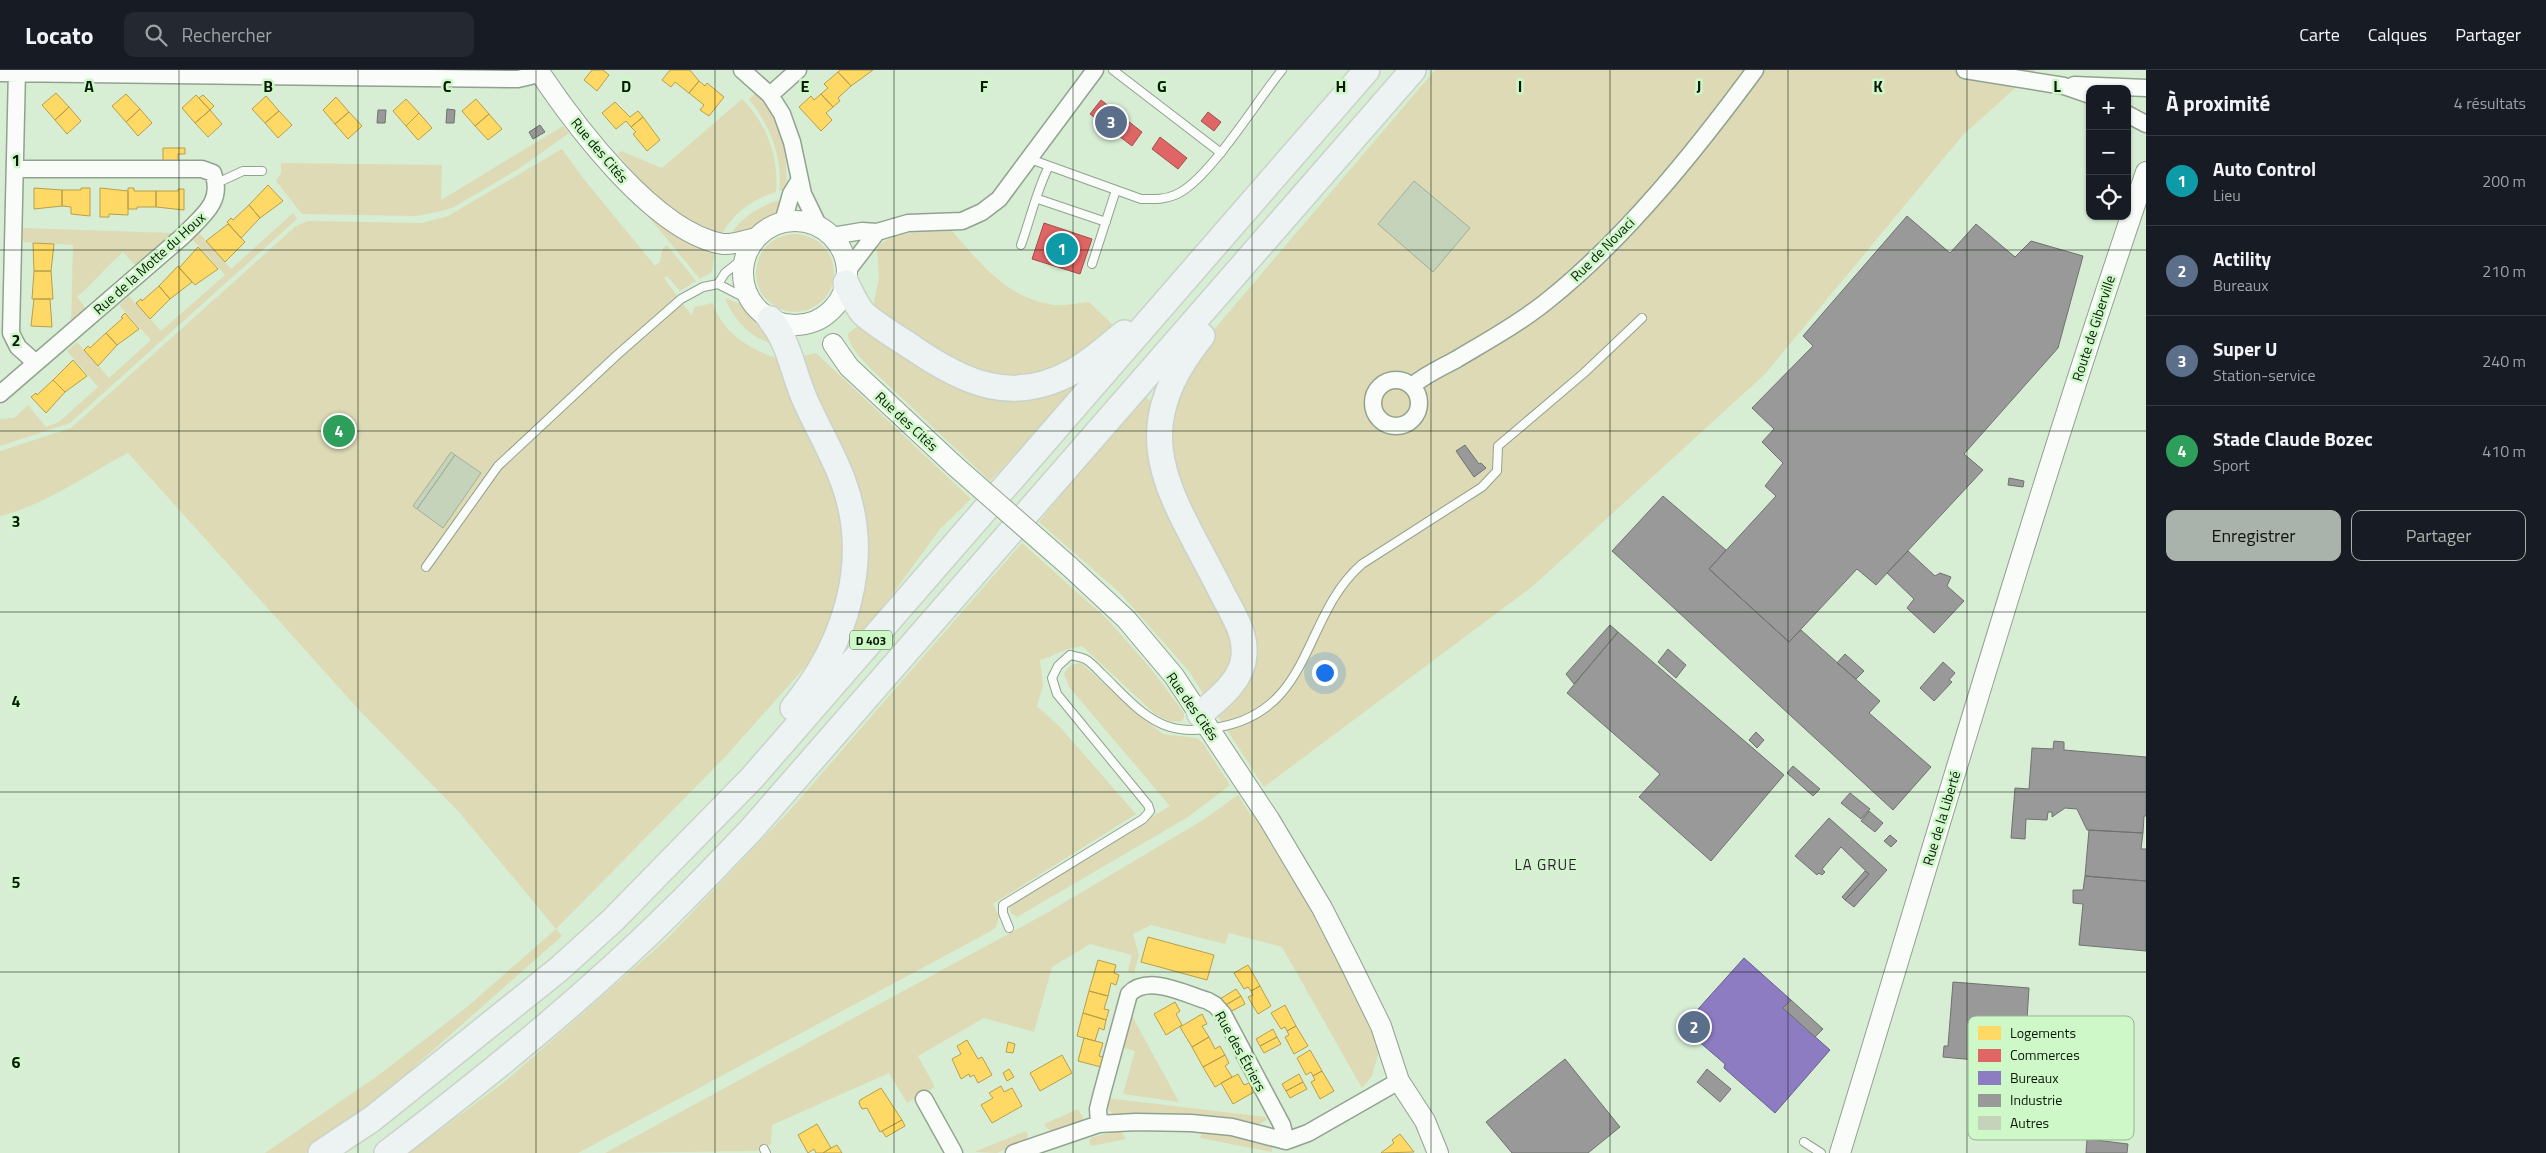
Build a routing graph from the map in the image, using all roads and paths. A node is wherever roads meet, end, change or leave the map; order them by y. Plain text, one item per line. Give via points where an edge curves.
1 (538, 70) edge
2 (742, 70) edge
3 (798, 70) edge
4 (1095, 70) edge
5 (1113, 70) edge
6 (1282, 70) edge
7 (1367, 70) edge
8 (1413, 70) edge
9 (1755, 70) edge
10 (1965, 70) edge
11 (17, 71) edge
12 (0, 73) edge
13 (2064, 86) junction
14 (2146, 88) edge
15 (2086, 94) edge
16 (770, 95) junction
17 (2131, 116) edge
18 (2146, 124) edge
19 (1221, 153) junction
20 (1030, 159) junction
21 (1049, 166) junction
22 (15, 169) junction
23 (262, 171) dead end
24 (2146, 172) edge
25 (799, 181) junction
26 (217, 183) junction
27 (1116, 190) junction
28 (1038, 199) junction
29 (783, 222) junction
30 (1106, 222) junction
31 (826, 232) junction
32 (877, 232) junction
33 (756, 238) junction
34 (6, 240) edge
35 (1021, 245) dead end
36 (744, 258) junction
37 (1092, 264) dead end
38 (846, 277) junction
39 (1230, 281) junction
40 (718, 284) junction
41 (1170, 297) junction
42 (751, 301) junction
43 (834, 307) junction
44 (1642, 318) dead end
45 (770, 319) junction
46 (802, 325) junction
47 (833, 344) junction
48 (36, 363) junction
49 (1412, 386) dead end
50 (0, 394) edge
51 (2043, 484) joint
52 (426, 567) dead end
53 (1205, 721) junction
54 (752, 778) junction
55 (1009, 928) dead end
56 (1399, 1081) junction
57 (924, 1099) dead end
58 (1099, 1124) junction
59 (1804, 1142) dead end
60 (1284, 1147) edge
61 (321, 1153) edge
62 (386, 1153) edge
63 (954, 1153) edge
64 (1014, 1153) edge
65 (1438, 1153) edge
66 (1821, 1153) edge
67 (1840, 1153) edge

1 - 11 street via 531,76 518,79
1 - 33 street, Rue des Cités via 619,174 659,210 687,229 721,244
2 - 16 street
3 - 16 street
4 - 20 street
5 - 19 lane
6 - 19 lane
7 - 41 main road, D 403
8 - 39 main road, D 403
9 - 49 street, Rue de Novaci via 1713,126 1620,234 1583,271 1546,302
10 - 13 street
11 - 12 street
11 - 22 street
13 - 14 street
13 - 15 street
16 - 25 street via 782,114 796,157
17 - 18 street
19 - 27 lane via 1191,186 1176,195 1160,200 1141,199
20 - 21 lane
20 - 32 street via 999,199 982,212 962,221 908,223
21 - 27 lane
21 - 28 lane
22 - 26 street via 202,170 213,173
22 - 34 street
23 - 26 lane via 243,170
24 - 51 street, Route de Giberville
25 - 29 street via 791,194
25 - 31 street via 806,204
26 - 48 street, Rue de la Motte du Houx via 217,194 211,207 183,236
27 - 30 lane
28 - 30 lane
28 - 35 lane
29 - 31 street via 802,221
29 - 33 street, Rue des Cités
30 - 37 lane
31 - 32 street
31 - 38 street via 842,252
32 - 38 street
33 - 36 street, Rue des Cités
34 - 48 street via 7,333
36 - 40 lane
36 - 42 street via 743,280
38 - 41 main road via 863,312 940,366 982,384 1011,388 1045,382 1073,372
38 - 43 street
39 - 53 main road via 1220,312 1169,385 1161,408 1158,435 1164,473 1171,491 1244,643 1241,668 1234,682
39 - 62 main road, D 403 via 751,830 670,913 586,990 508,1058
40 - 42 lane
40 - 52 lane via 680,299 498,466
41 - 54 main road, D 403
42 - 45 street
43 - 46 street via 820,319
43 - 47 street via 837,337
44 - 53 lane via 1584,373 1498,446 1497,471 1482,487 1349,575 1334,594 1308,654 1279,695 1245,719
45 - 46 street
45 - 54 main road via 784,341 802,392 844,482 854,530 854,572 848,605 835,643 803,696 772,733
46 - 47 street, Rue des Cités via 825,344
47 - 53 street, Rue des Cités, bridge via 849,367 1108,601 1174,676
48 - 50 street, Rue de la Motte du Houx
51 - 67 street, Rue de la Liberté
53 - 55 lane via 1172,728 1150,718 1085,659 1070,656 1058,666 1052,678 1057,694 1150,811 1143,819 1002,904
53 - 56 street, Rue des Cités via 1322,908 1382,1026
54 - 61 main road, D 403 via 614,920 559,969 372,1119
56 - 60 street
56 - 65 street, Rue des Cités via 1425,1121
57 - 63 street
58 - 60 street via 1191,1123 1232,1127
58 - 60 street, Rue des Étriers via 1098,1109 1129,994 1135,987 1154,985 1215,1005 1223,1014 1282,1125
58 - 64 street
59 - 66 lane

